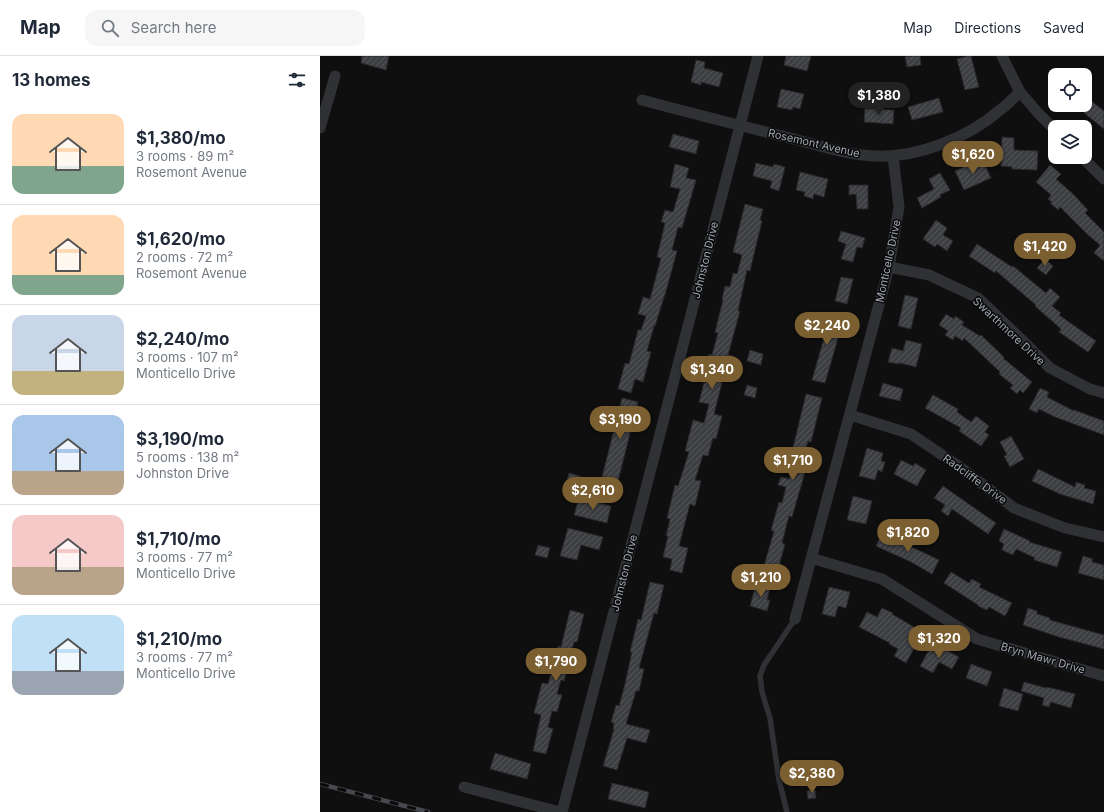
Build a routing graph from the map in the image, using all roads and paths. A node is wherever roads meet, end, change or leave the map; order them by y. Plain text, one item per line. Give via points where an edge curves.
1 (758, 56) edge
2 (1002, 56) edge
3 (335, 76) dead end
4 (1020, 92) junction
5 (642, 100) dead end
6 (1048, 123) edge
7 (740, 126) junction
8 (320, 128) edge
9 (893, 156) junction
10 (1089, 164) edge
11 (1104, 179) edge
12 (889, 267) junction
13 (1104, 393) edge
14 (850, 416) junction
15 (1104, 537) edge
16 (811, 558) junction
17 (795, 619) joint
18 (1104, 676) edge
19 (464, 787) dead end
20 (561, 812) edge
21 (787, 812) edge

1 - 7 street, Johnston Drive
2 - 4 street
3 - 8 street
4 - 6 street
4 - 9 street, Rosemont Avenue via 1000,111 960,136 914,153
5 - 7 street, Rosemont Avenue
7 - 9 street, Rosemont Avenue via 852,154
7 - 20 street, Johnston Drive
9 - 12 street, Monticello Drive via 899,207
10 - 11 street
12 - 13 street, Swarthmore Drive via 930,275 978,298 1050,368 1090,389
12 - 14 street, Monticello Drive
14 - 15 street, Radcliffe Drive via 911,434 958,464 1014,508 1065,528
14 - 16 street, Monticello Drive
16 - 17 street, Monticello Drive
16 - 18 street, Bryn Mawr Drive via 882,579 977,639
17 - 21 lane via 764,665 760,676
19 - 20 street

